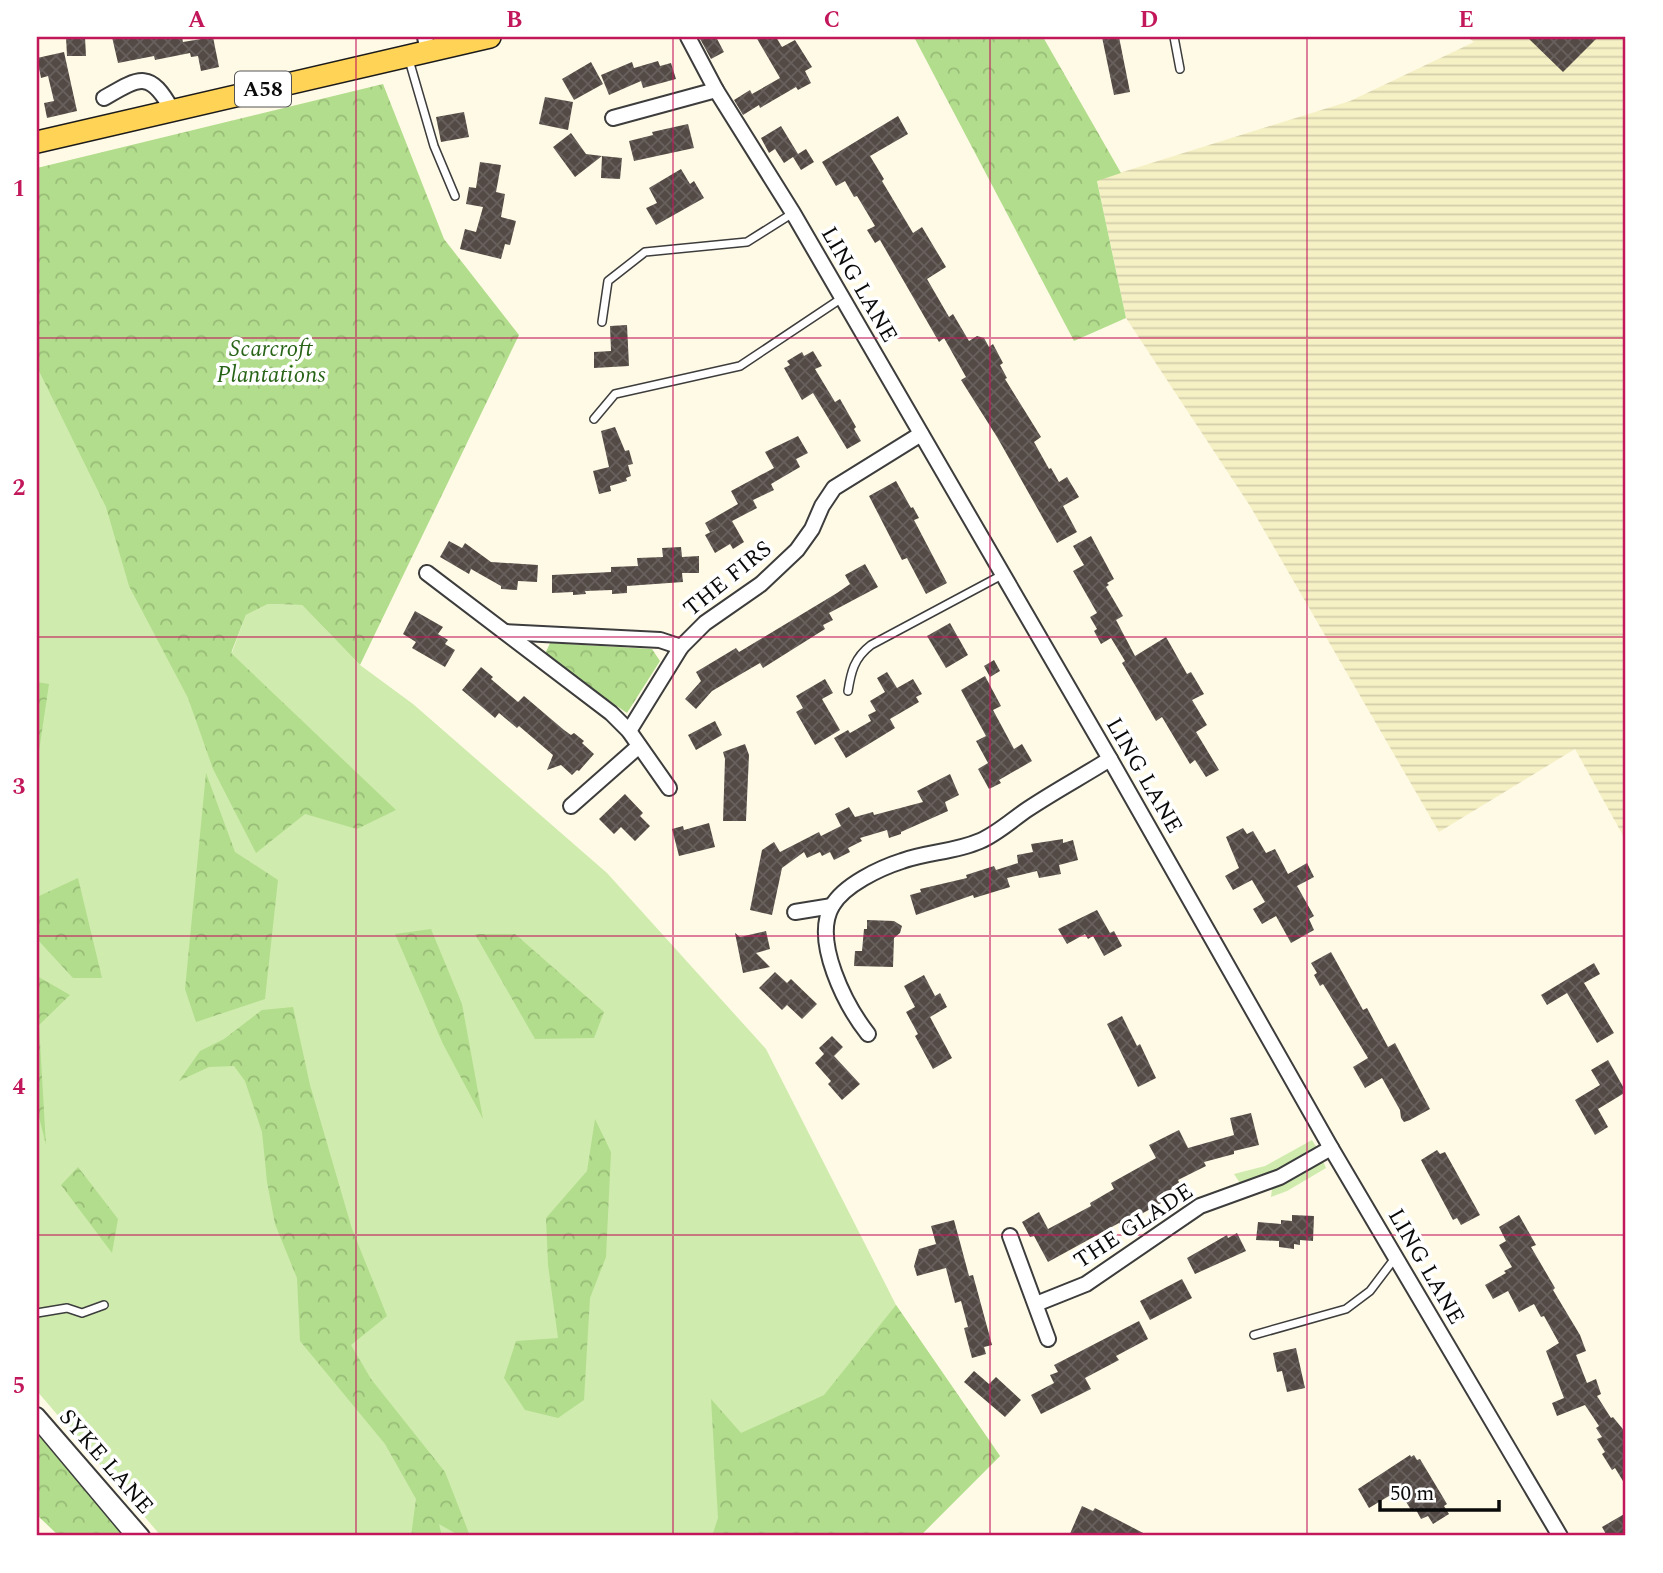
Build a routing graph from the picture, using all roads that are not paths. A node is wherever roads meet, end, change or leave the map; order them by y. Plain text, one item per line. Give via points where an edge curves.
1 (490, 37) edge
2 (688, 37) edge
3 (1174, 37) edge
4 (420, 48) edge
5 (1180, 69) dead end
6 (716, 90) junction
7 (104, 98) dead end
8 (172, 110) junction
9 (613, 118) dead end
10 (37, 142) edge
11 (455, 196) dead end
12 (793, 213) junction
13 (842, 298) junction
14 (601, 322) dead end
15 (594, 419) dead end
16 (922, 434) junction
17 (427, 573) dead end
18 (1003, 574) junction
19 (505, 632) junction
20 (681, 647) junction
21 (848, 691) dead end
22 (629, 732) junction
23 (639, 746) junction
24 (1110, 759) junction
25 (669, 788) dead end
26 (571, 806) dead end
27 (832, 906) junction
28 (795, 912) dead end
29 (868, 1034) dead end
30 (1331, 1148) junction
31 (1010, 1237) dead end
32 (1396, 1258) junction
33 (1036, 1304) junction
34 (104, 1305) dead end
35 (37, 1313) edge
36 (1254, 1335) dead end
37 (1048, 1339) dead end
38 (37, 1415) edge
39 (37, 1426) edge
40 (129, 1536) edge
41 (142, 1536) edge
42 (1560, 1536) edge

1 - 4 main road, A58
2 - 6 street, LING LANE
3 - 5 lane
4 - 8 main road, A58
4 - 11 lane via 434,146
6 - 9 street
6 - 12 street, LING LANE
7 - 8 street via 142,80 161,91
8 - 10 main road, A58
12 - 13 street, LING LANE
12 - 14 lane via 747,242 645,252 608,281
13 - 15 lane via 740,366 615,394
13 - 16 street, LING LANE
16 - 18 street, LING LANE
16 - 20 street, THE FIRS via 834,488 812,529 788,559
17 - 19 street
18 - 21 lane via 870,645 851,670
18 - 24 street, LING LANE
19 - 20 street, THE FIRS via 660,640
19 - 22 street
20 - 22 street, THE FIRS
22 - 23 street
23 - 25 street
23 - 26 street
24 - 27 street via 982,841 876,871
24 - 30 street, LING LANE
27 - 28 street
27 - 29 street via 826,926 830,956 844,997
30 - 32 street, LING LANE
30 - 33 street, THE GLADE via 1280,1177 1200,1206 1086,1284
31 - 33 street
32 - 36 lane via 1380,1281 1346,1309
32 - 42 street, LING LANE
33 - 37 street
34 - 35 lane via 82,1313 66,1308
38 - 41 street, SYKE LANE
39 - 40 lane

